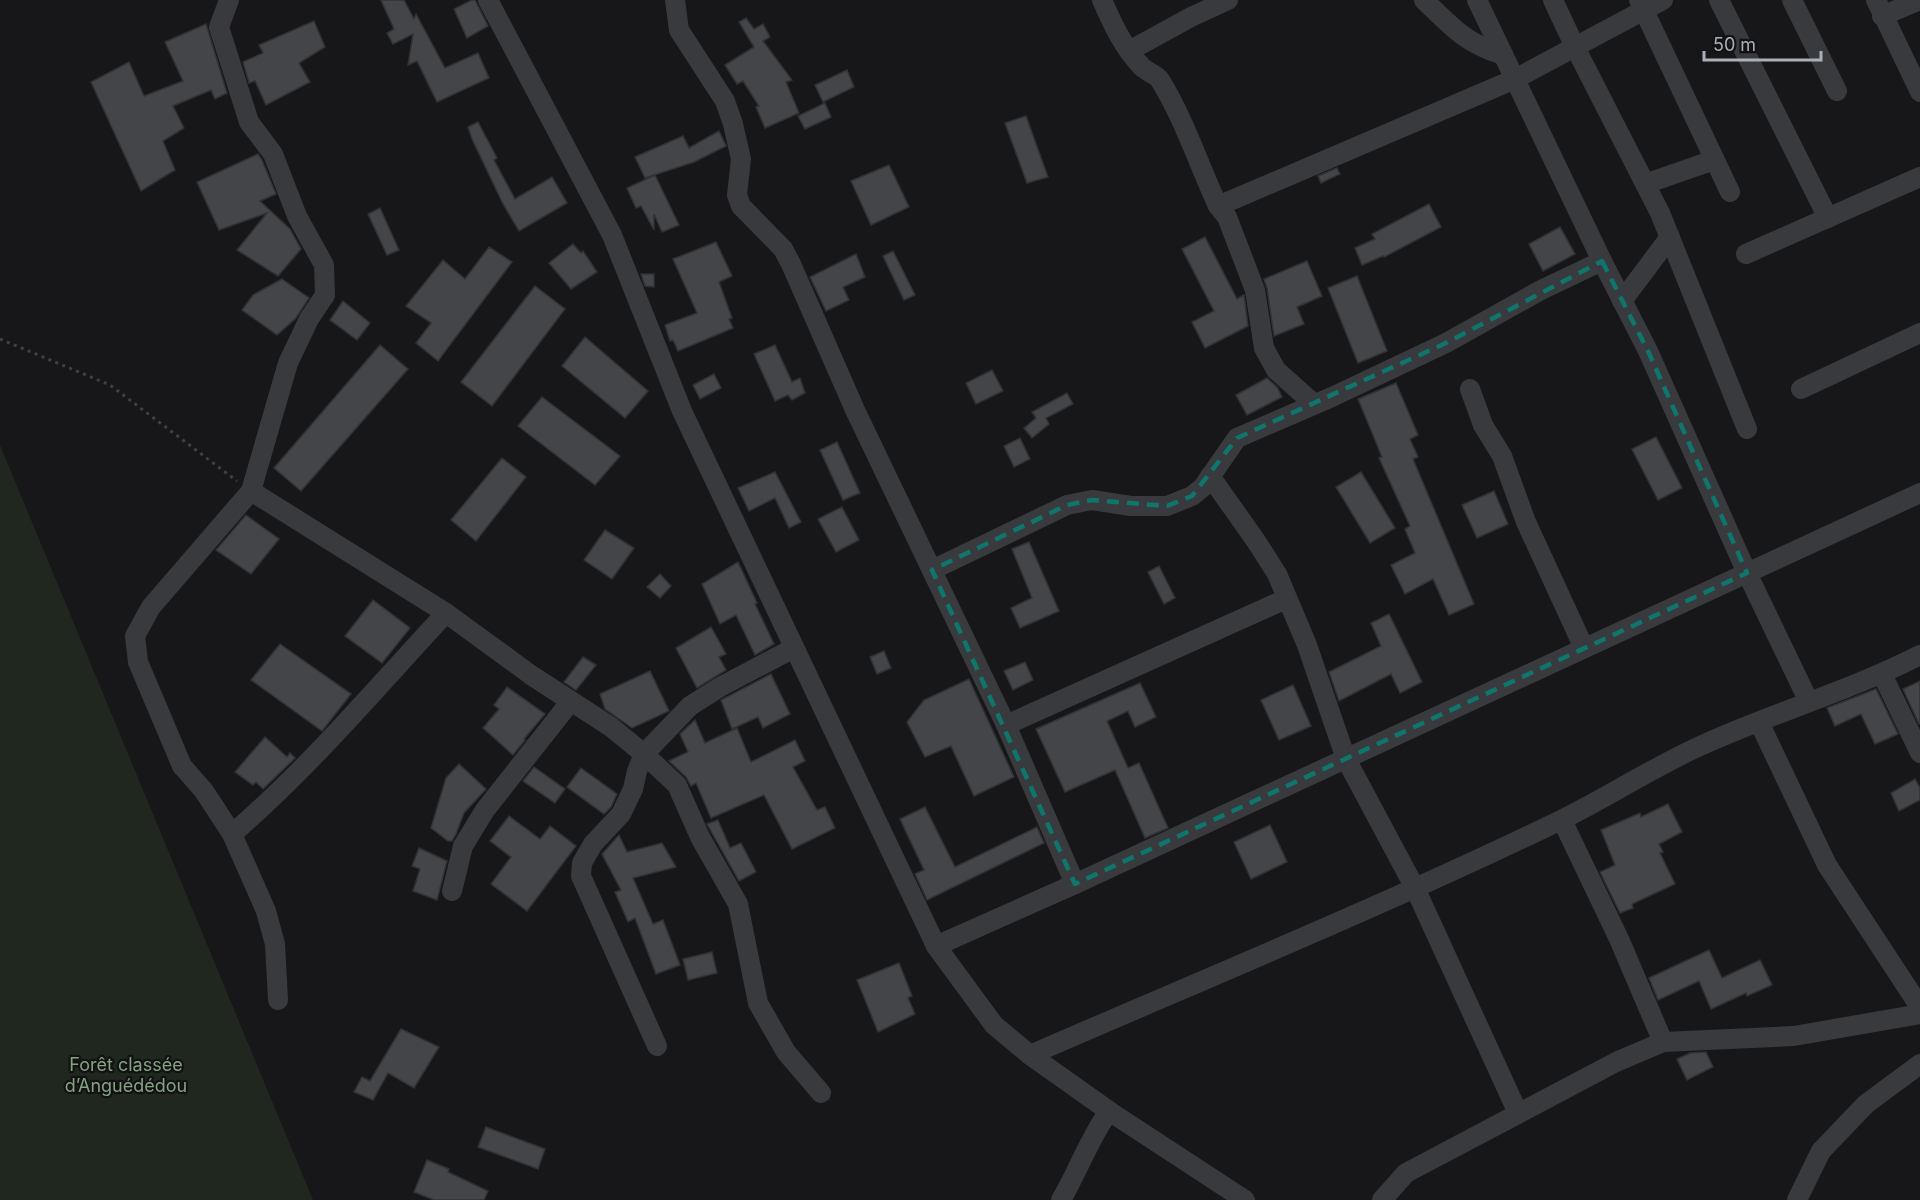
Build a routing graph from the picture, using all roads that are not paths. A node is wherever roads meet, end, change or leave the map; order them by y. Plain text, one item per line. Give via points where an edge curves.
1 (229, 0) edge
2 (488, 0) edge
3 (675, 0) edge
4 (1102, 0) edge
5 (1228, 0) edge
6 (1424, 0) edge
7 (1477, 0) edge
8 (1553, 0) edge
9 (1663, 0) edge
10 (1719, 0) edge
11 (1792, 0) edge
12 (1920, 0) edge
13 (1641, 5) edge
14 (1879, 8) edge
15 (1575, 48) junction
16 (1129, 51) junction
17 (1503, 55) junction
18 (1515, 79) junction
19 (1837, 91) dead end
20 (1920, 92) edge
21 (1714, 160) junction
22 (1920, 177) edge
23 (1645, 184) junction
24 (1730, 192) dead end
25 (1218, 206) junction
26 (1828, 218) junction
27 (1670, 237) junction
28 (1746, 254) dead end
29 (1602, 261) junction
30 (1622, 301) junction
31 (1920, 333) edge
32 (1470, 389) dead end
33 (1801, 389) dead end
34 (1314, 404) junction
35 (1747, 429) dead end
36 (1210, 476) junction
37 (251, 491) junction
38 (1920, 494) edge
39 (932, 570) junction
40 (1748, 573) junction
41 (1286, 599) junction
42 (446, 613) junction
43 (794, 648) junction
44 (1584, 648) junction
45 (1920, 655) edge
46 (1882, 674) junction
47 (571, 701) junction
48 (1809, 702) junction
49 (1759, 722) junction
50 (1006, 725) junction
51 (1920, 753) edge
52 (644, 754) junction
53 (1346, 759) junction
54 (1562, 820) junction
55 (232, 834) junction
56 (1075, 884) junction
57 (1416, 888) junction
58 (452, 891) dead end
59 (936, 946) junction
60 (278, 1000) dead end
61 (1920, 1007) edge
62 (1920, 1014) edge
63 (1664, 1042) junction
64 (657, 1046) dead end
65 (1030, 1055) junction
66 (1920, 1064) edge
67 (821, 1093) dead end
68 (1109, 1111) junction
69 (1518, 1113) junction
70 (1061, 1200) edge
71 (1245, 1200) edge
72 (1382, 1200) edge
73 (1797, 1200) edge

1 - 37 street via 219,27 249,122 273,154 297,216 324,265 326,295 288,363
2 - 43 street via 612,235 682,411
3 - 39 street via 679,30 725,101 733,124 741,159 737,195 741,206 768,231 791,264
4 - 16 street
5 - 16 street
6 - 17 street via 1466,40
7 - 17 street
8 - 15 street
9 - 13 street
10 - 26 street
11 - 19 street
12 - 14 street
13 - 15 street
13 - 21 street
14 - 20 street
15 - 18 street
15 - 23 street
16 - 25 street via 1144,69 1159,77
17 - 18 street
18 - 25 street
18 - 29 street
21 - 23 street
21 - 24 street
22 - 26 street
23 - 27 street
25 - 34 street via 1227,217 1255,290 1264,348 1276,370
26 - 28 street
27 - 30 street
27 - 35 street
29 - 30 street
29 - 34 street via 1446,343
30 - 40 street
31 - 33 street
32 - 44 street
34 - 36 street via 1237,438
36 - 39 street via 1192,496 1167,506 1092,500 1067,505
36 - 41 street via 1256,541
37 - 42 street
37 - 55 street via 151,607 135,636 138,662 182,766
38 - 40 street
39 - 50 street
40 - 44 street
40 - 48 street
41 - 50 street
41 - 53 street via 1307,645
42 - 47 street
42 - 55 street via 315,757
43 - 52 street via 690,706
43 - 59 street
44 - 53 street
45 - 46 street
46 - 48 street
46 - 51 street
47 - 52 street
47 - 58 street via 485,810 464,846
48 - 49 street
49 - 54 street via 1694,749
49 - 61 street via 1827,865
50 - 56 street
52 - 64 street via 621,814 593,844 582,863 581,876
52 - 67 street via 676,785 738,904 758,1003 786,1052
53 - 56 street
53 - 57 street
54 - 57 street
54 - 63 street
55 - 60 street via 267,911
56 - 59 street
57 - 65 street
57 - 69 street
59 - 65 street via 994,1025
62 - 63 street via 1794,1036
63 - 69 street via 1616,1062
65 - 68 street
66 - 73 street via 1866,1104 1821,1151
68 - 70 street
68 - 71 street
69 - 72 street via 1406,1173

